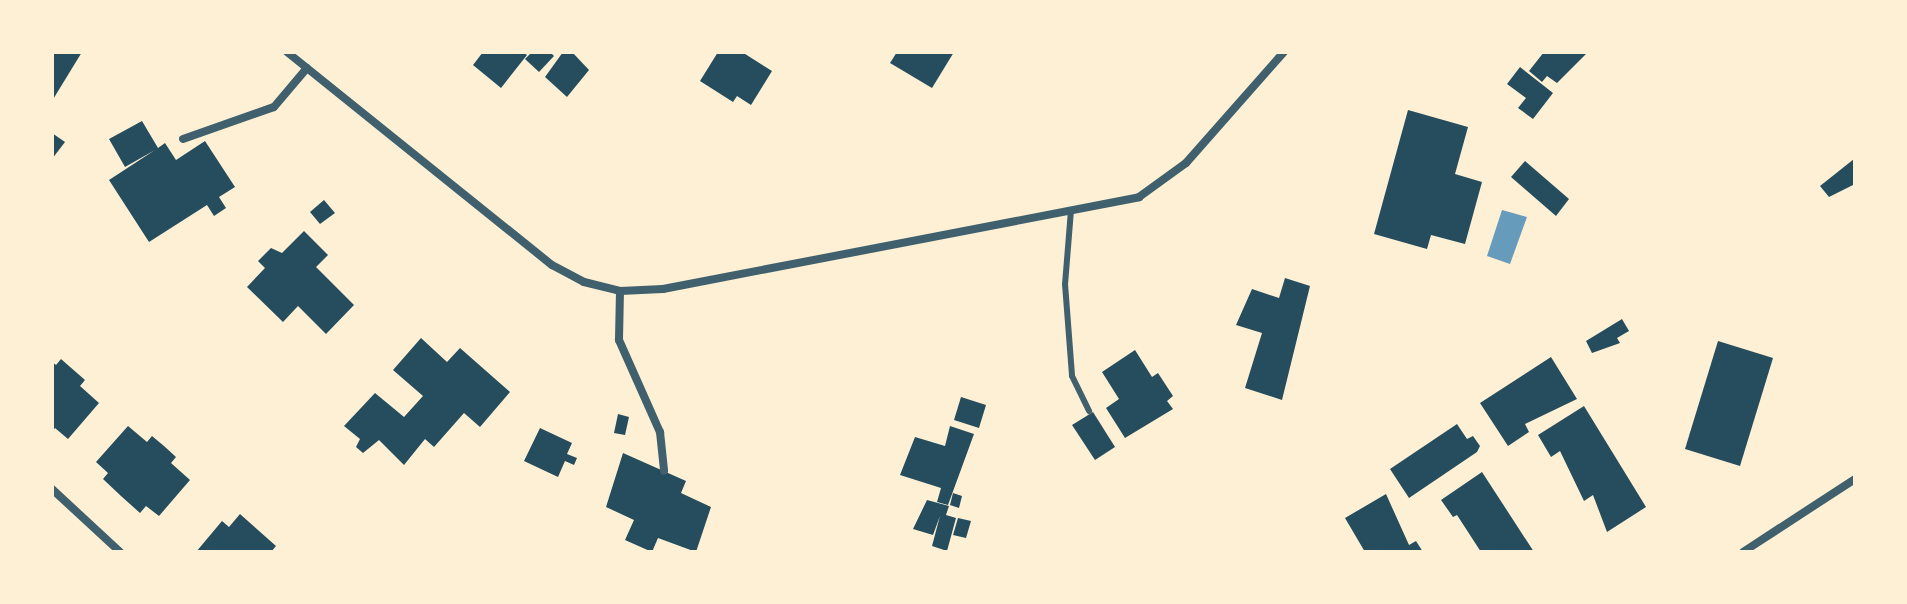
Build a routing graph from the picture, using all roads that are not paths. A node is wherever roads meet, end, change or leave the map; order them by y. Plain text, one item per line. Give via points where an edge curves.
1 (287, 52) edge
2 (1284, 52) edge
3 (307, 68) junction
4 (183, 139) dead end
5 (1071, 210) junction
6 (620, 291) junction
7 (1089, 411) dead end
8 (664, 471) dead end
9 (1855, 479) edge
10 (52, 489) edge
11 (120, 552) edge
12 (1743, 552) edge

1 - 3 street
2 - 5 street via 1160,186 1139,197
3 - 4 street via 274,107
3 - 6 street via 552,265 584,282
5 - 6 street via 663,289
5 - 7 lane via 1065,284 1072,376
6 - 8 street via 619,340 660,432
9 - 12 street
10 - 11 street

